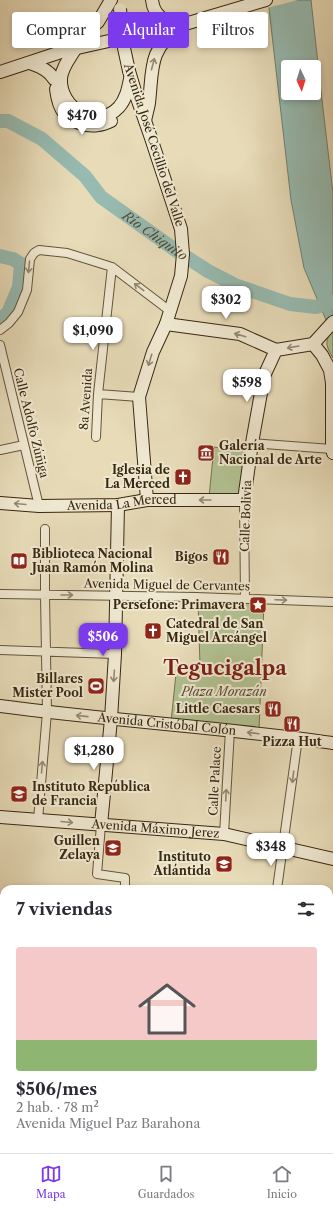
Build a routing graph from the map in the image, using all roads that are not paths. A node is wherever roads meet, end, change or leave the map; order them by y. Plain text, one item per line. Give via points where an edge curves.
1 (111, 0) edge
2 (152, 0) edge
3 (266, 0) edge
4 (120, 4) edge
5 (157, 12) edge
6 (189, 23) edge
7 (108, 41) edge
8 (159, 48) edge
9 (70, 50) junction
10 (30, 63) junction
11 (0, 68) edge
12 (0, 72) edge
13 (130, 73) junction
14 (54, 79) junction
15 (137, 98) junction
16 (145, 122) junction
17 (112, 267) junction
18 (170, 311) junction
19 (166, 324) junction
20 (329, 326) edge
21 (0, 330) edge
22 (312, 344) junction
23 (0, 345) edge
24 (276, 350) junction
25 (98, 394) junction
26 (139, 397) junction
27 (96, 437) dead end
28 (252, 443) junction
29 (24, 445) junction
30 (0, 450) edge
31 (333, 450) edge
32 (147, 500) junction
33 (244, 500) junction
34 (0, 503) edge
35 (39, 506) junction
36 (118, 506) junction
37 (45, 529) dead end
38 (0, 594) edge
39 (45, 595) junction
40 (117, 596) junction
41 (244, 599) junction
42 (333, 602) edge
43 (0, 650) edge
44 (46, 652) junction
45 (116, 654) junction
46 (0, 706) edge
47 (47, 712) junction
48 (111, 719) junction
49 (230, 730) junction
50 (298, 738) junction
51 (333, 743) edge
52 (0, 817) edge
53 (38, 820) junction
54 (101, 825) junction
55 (224, 834) junction
56 (284, 847) junction
57 (333, 859) edge
58 (125, 885) edge
59 (279, 885) edge

1 - 11 street via 98,22 79,38 35,57
2 - 5 street
3 - 6 street
4 - 13 street, Avenida José Cecillio del Valle, bridge via 124,48
7 - 9 street
16 -> 8 street via 153,62
9 - 10 street
9 - 13 street via 61,78 62,86 66,99 74,109 84,115 99,117 114,112 127,94
9 - 14 street via 55,72
10 - 12 street
10 - 14 street via 42,68
13 - 15 street, Avenida José Cecillio del Valle
14 - 15 street via 64,113 87,125 110,122
15 - 16 street, Avenida José Cecillio del Valle
16 - 18 street, Avenida José Cecillio del Valle via 181,229 181,276
18 -> 17 street
17 -> 21 street via 67,253 39,250 30,259 27,290 18,312
17 - 25 street, 8a Avenida
18 - 19 street, Avenida José Cecillio del Valle
24 -> 19 street via 240,334
19 -> 26 street, Avenida José Cecillio del Valle via 153,352
20 - 22 street
22 -> 24 street
22 - 31 street via 330,370
23 - 29 street, Calle Adolfo Zúñiga
24 - 28 street, Calle Bolivia via 264,376
25 - 26 street
25 - 27 street, 8a Avenida
26 - 32 street, Avenida José Cecillio del Valle
28 - 31 street
28 - 33 street, Calle Bolivia
29 - 30 street
29 - 35 street, Calle Adolfo Zúñiga
33 -> 32 street, Avenida La Merced
32 - 36 street, Avenida La Merced
33 - 41 street, Calle Bolivia
35 -> 34 street, Avenida La Merced
35 - 36 street, Avenida La Merced
36 - 40 street
37 - 39 street
38 - 39 street, Avenida Miguel de Cervantes
39 -> 40 street, Avenida Miguel de Cervantes
39 - 44 street
40 - 41 street, Avenida Miguel de Cervantes
40 - 45 street
41 -> 42 street, Avenida Miguel de Cervantes
43 - 44 street
44 - 45 street
44 - 47 street
45 -> 48 street
46 - 47 street, Avenida Cristóbal Colón
48 -> 47 street, Avenida Cristóbal Colón
53 -> 47 street
48 - 49 street, Avenida Cristóbal Colón
48 - 54 street
50 -> 49 street, Avenida Cristóbal Colón
55 -> 49 street, Calle Palace
50 - 51 street, Avenida Cristóbal Colón
50 -> 56 street
52 - 53 street, Avenida Máximo Jerez
53 -> 54 street, Avenida Máximo Jerez
54 - 55 street, Avenida Máximo Jerez
54 - 58 street via 97,874 125,878
55 - 56 street, Avenida Máximo Jerez
56 - 57 street, Avenida Máximo Jerez
56 - 59 street

